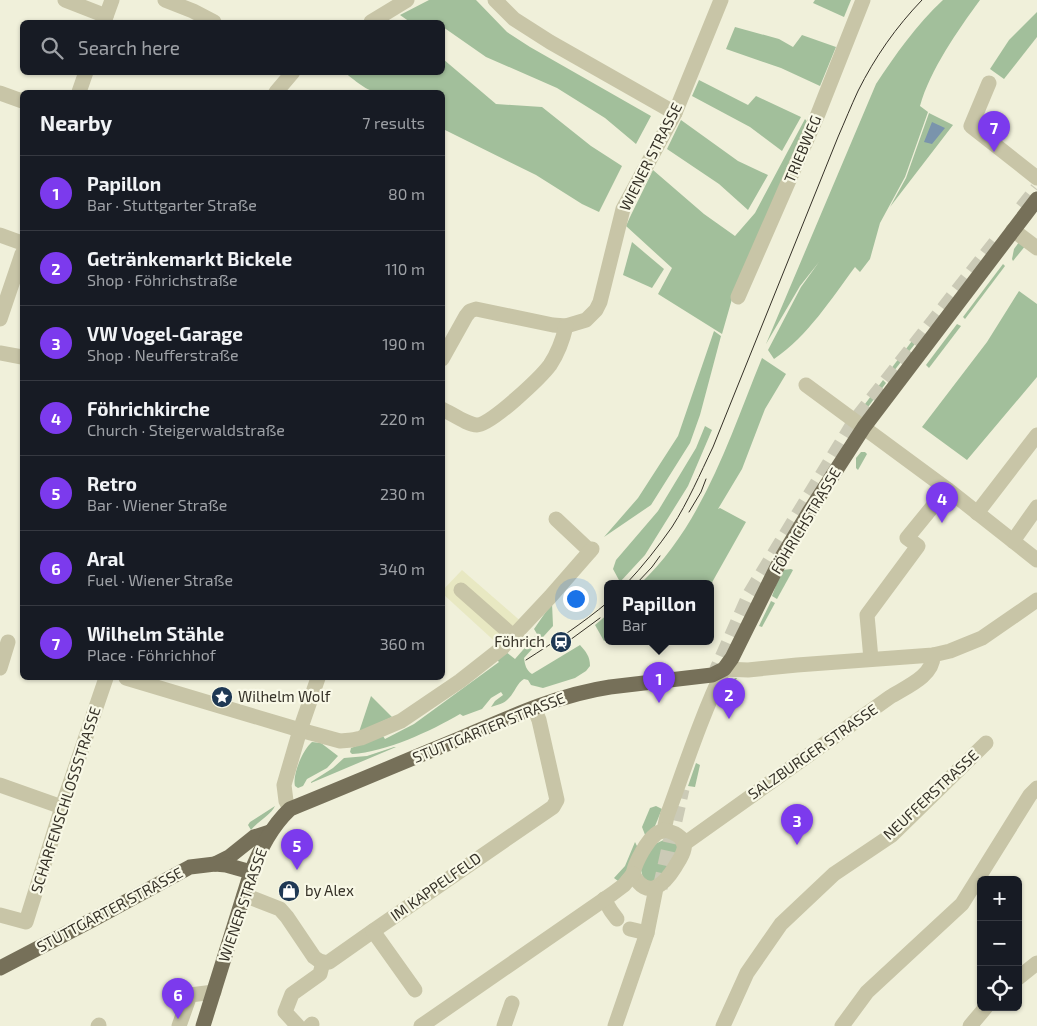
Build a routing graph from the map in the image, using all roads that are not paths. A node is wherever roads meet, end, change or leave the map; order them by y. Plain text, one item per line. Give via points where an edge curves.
1 (65, 0) edge
2 (112, 0) edge
3 (165, 0) edge
4 (407, 0) edge
5 (495, 0) edge
6 (721, 0) edge
7 (863, 0) edge
8 (105, 19) edge
9 (210, 20) edge
10 (374, 20) edge
11 (85, 75) edge
12 (285, 75) edge
13 (989, 83) dead end
14 (80, 90) edge
15 (277, 90) edge
16 (0, 93) edge
17 (20, 100) edge
18 (675, 113) junction
19 (1037, 178) edge
20 (1037, 199) tunnel mouth
21 (1013, 230) junction
22 (0, 235) edge
23 (20, 242) edge
24 (1037, 248) edge
25 (20, 260) edge
26 (738, 297) dead end
27 (0, 319) edge
28 (566, 326) junction
29 (0, 353) edge
30 (445, 354) edge
31 (20, 357) edge
32 (806, 385) dead end
33 (445, 410) edge
34 (864, 427) junction
35 (1037, 435) edge
36 (947, 489) junction
37 (1037, 507) edge
38 (977, 513) junction
39 (556, 519) dead end
40 (1013, 541) junction
41 (1037, 560) edge
42 (461, 590) dead end
43 (1037, 600) edge
44 (513, 636) junction
45 (10, 642) edge
46 (933, 655) junction
47 (871, 659) junction
48 (0, 668) edge
49 (724, 669) junction
50 (105, 680) edge
51 (134, 680) edge
52 (317, 680) edge
53 (534, 708) junction
54 (300, 730) junction
55 (986, 743) dead end
56 (0, 785) edge
57 (1037, 788) edge
58 (62, 807) junction
59 (290, 809) junction
60 (664, 830) junction
61 (270, 832) junction
62 (684, 844) junction
63 (215, 864) junction
64 (252, 872) junction
65 (633, 874) junction
66 (656, 888) junction
67 (244, 895) junction
68 (604, 900) junction
69 (0, 915) edge
70 (617, 920) dead end
71 (630, 928) dead end
72 (373, 931) junction
73 (647, 933) junction
74 (324, 962) junction
75 (1037, 963) edge
76 (0, 968) edge
77 (1022, 975) edge
78 (415, 990) dead end
79 (214, 992) junction
80 (512, 1003) dead end
81 (983, 1011) edge
82 (307, 1025) edge
83 (179, 1026) edge
84 (203, 1026) edge
85 (421, 1026) edge
86 (504, 1026) edge
87 (615, 1026) edge
88 (723, 1026) edge
89 (842, 1026) edge
90 (970, 1026) edge

1 - 8 street
2 - 8 street
3 - 9 street
4 - 10 street
5 - 18 street via 514,19 550,42
6 - 18 street, WIENER STRASSE
7 - 26 street, TRIEBWEG via 818,114
11 - 14 street
12 - 15 street
13 - 19 street via 971,126
16 - 17 street
18 - 28 street, WIENER STRASSE via 624,209 596,310 586,320
20 - 21 main road, FÖHRICHSTRASSE
21 - 24 street
21 - 34 main road, FÖHRICHSTRASSE
22 - 23 street
25 - 27 street
28 - 30 street, WIENER STRASSE via 476,309 466,316
28 - 33 street via 550,365 515,401 487,422 473,424
29 - 31 street
32 - 34 street
34 - 36 street
34 - 49 main road, FÖHRICHSTRASSE via 782,557 751,623
35 - 38 street
36 - 38 street
36 - 47 street via 907,538 918,546 867,615
37 - 40 street
38 - 40 street
39 - 44 street via 591,550
40 - 41 street
42 - 44 street
43 - 46 street, STUTTGARTER STRASSE via 982,638
44 - 54 street via 475,670 401,722 361,738 340,741
45 - 48 street
46 - 47 street, STUTTGARTER STRASSE
46 - 62 street, SALZBURGER STRASSE via 930,668 920,678
47 - 49 street, STUTTGARTER STRASSE via 748,670
49 - 53 main road, STUTTGARTER STRASSE via 712,676 596,690
49 - 60 street, FÖHRICHSTRASSE via 698,729
50 - 58 street, SCHARFENSCHLOSSSTRASSE
51 - 54 street
52 - 54 street
53 - 59 main road, STUTTGARTER STRASSE
53 - 72 street, IM KAPPELFELD via 557,800 553,807
54 - 59 street via 284,784
55 - 88 street, NEUFFERSTRASSE via 892,835 834,874 781,924 747,973
56 - 58 street
57 - 89 street via 962,904 867,992
58 - 69 street, SCHARFENSCHLOSSSTRASSE via 26,922
59 - 61 main road, WIENER STRASSE
60 - 62 street via 677,835
60 - 65 street via 655,835 640,854
61 - 63 main road via 254,837
61 - 64 main road, WIENER STRASSE
62 - 66 street via 674,869
63 - 64 main road, STUTTGARTER STRASSE
63 - 76 main road, STUTTGARTER STRASSE via 190,866
64 - 67 main road, WIENER STRASSE
65 - 66 street via 643,886
65 - 68 street
66 - 73 street
67 - 74 street via 280,910 314,957
67 - 79 main road, WIENER STRASSE
68 - 70 street
68 - 85 street
71 - 73 street
72 - 74 street, IM KAPPELFELD via 329,962
72 - 78 street
73 - 87 street
74 - 82 street via 320,974 292,994 285,1012
75 - 77 street
79 - 83 street via 190,995
79 - 84 main road, WIENER STRASSE
80 - 86 street
81 - 90 street

